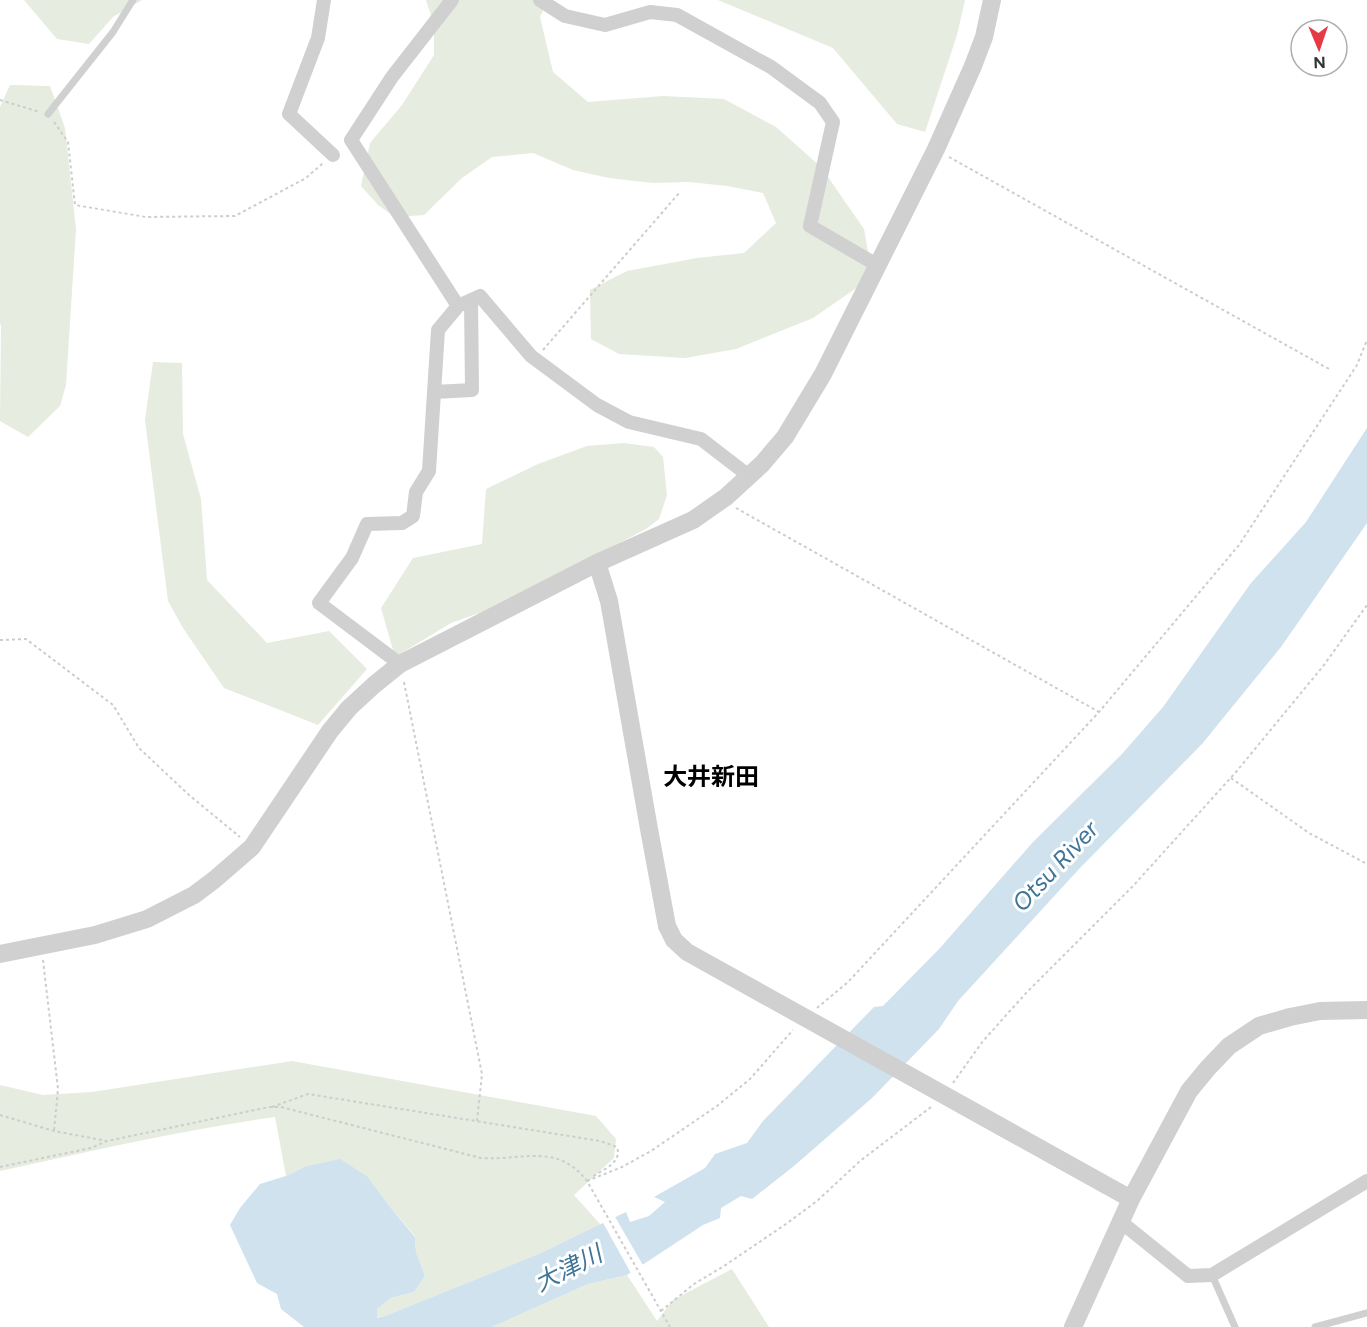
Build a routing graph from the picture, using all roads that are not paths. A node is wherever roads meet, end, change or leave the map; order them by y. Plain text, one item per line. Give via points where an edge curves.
1 (133, 0) edge
2 (324, 0) edge
3 (452, 0) edge
4 (540, 0) edge
5 (992, 0) edge
6 (648, 6) edge
7 (48, 114) road end
8 (333, 155) road end
9 (877, 265) junction
10 (465, 303) junction
11 (434, 392) junction
12 (749, 476) junction
13 (597, 563) junction
14 (400, 664) junction
15 (0, 954) edge
16 (1367, 1010) edge
17 (1367, 1181) edge
18 (1131, 1199) junction
19 (1121, 1222) junction
20 (1212, 1275) junction
21 (1367, 1312) edge
22 (1073, 1327) edge
23 (1235, 1327) edge
24 (1315, 1327) edge

1 - 7 lane via 113,32
2 - 8 street via 318,38 289,114
3 - 10 street via 351,140
4 - 6 street via 565,16 605,25
5 - 9 street via 973,66
6 - 9 street via 676,15 771,67 820,103 833,122 810,226
9 - 12 street via 804,406 785,437
10 - 11 street via 438,330
10 - 11 street via 472,390
10 - 12 street via 480,296 535,359 597,405 629,422 701,439
11 - 14 street via 429,471 416,492 413,516 402,524 367,524 352,558 319,603
12 - 13 street via 693,520
13 - 14 street
13 - 18 street via 609,601 649,830 674,940 687,952
14 - 15 street via 349,708 330,731 252,847 194,895 147,919 95,935
16 - 18 street via 1320,1011 1290,1017 1259,1026 1229,1046 1189,1090
17 - 20 street
18 - 19 street
19 - 20 street via 1188,1276
19 - 22 street
20 - 23 lane
21 - 24 lane

